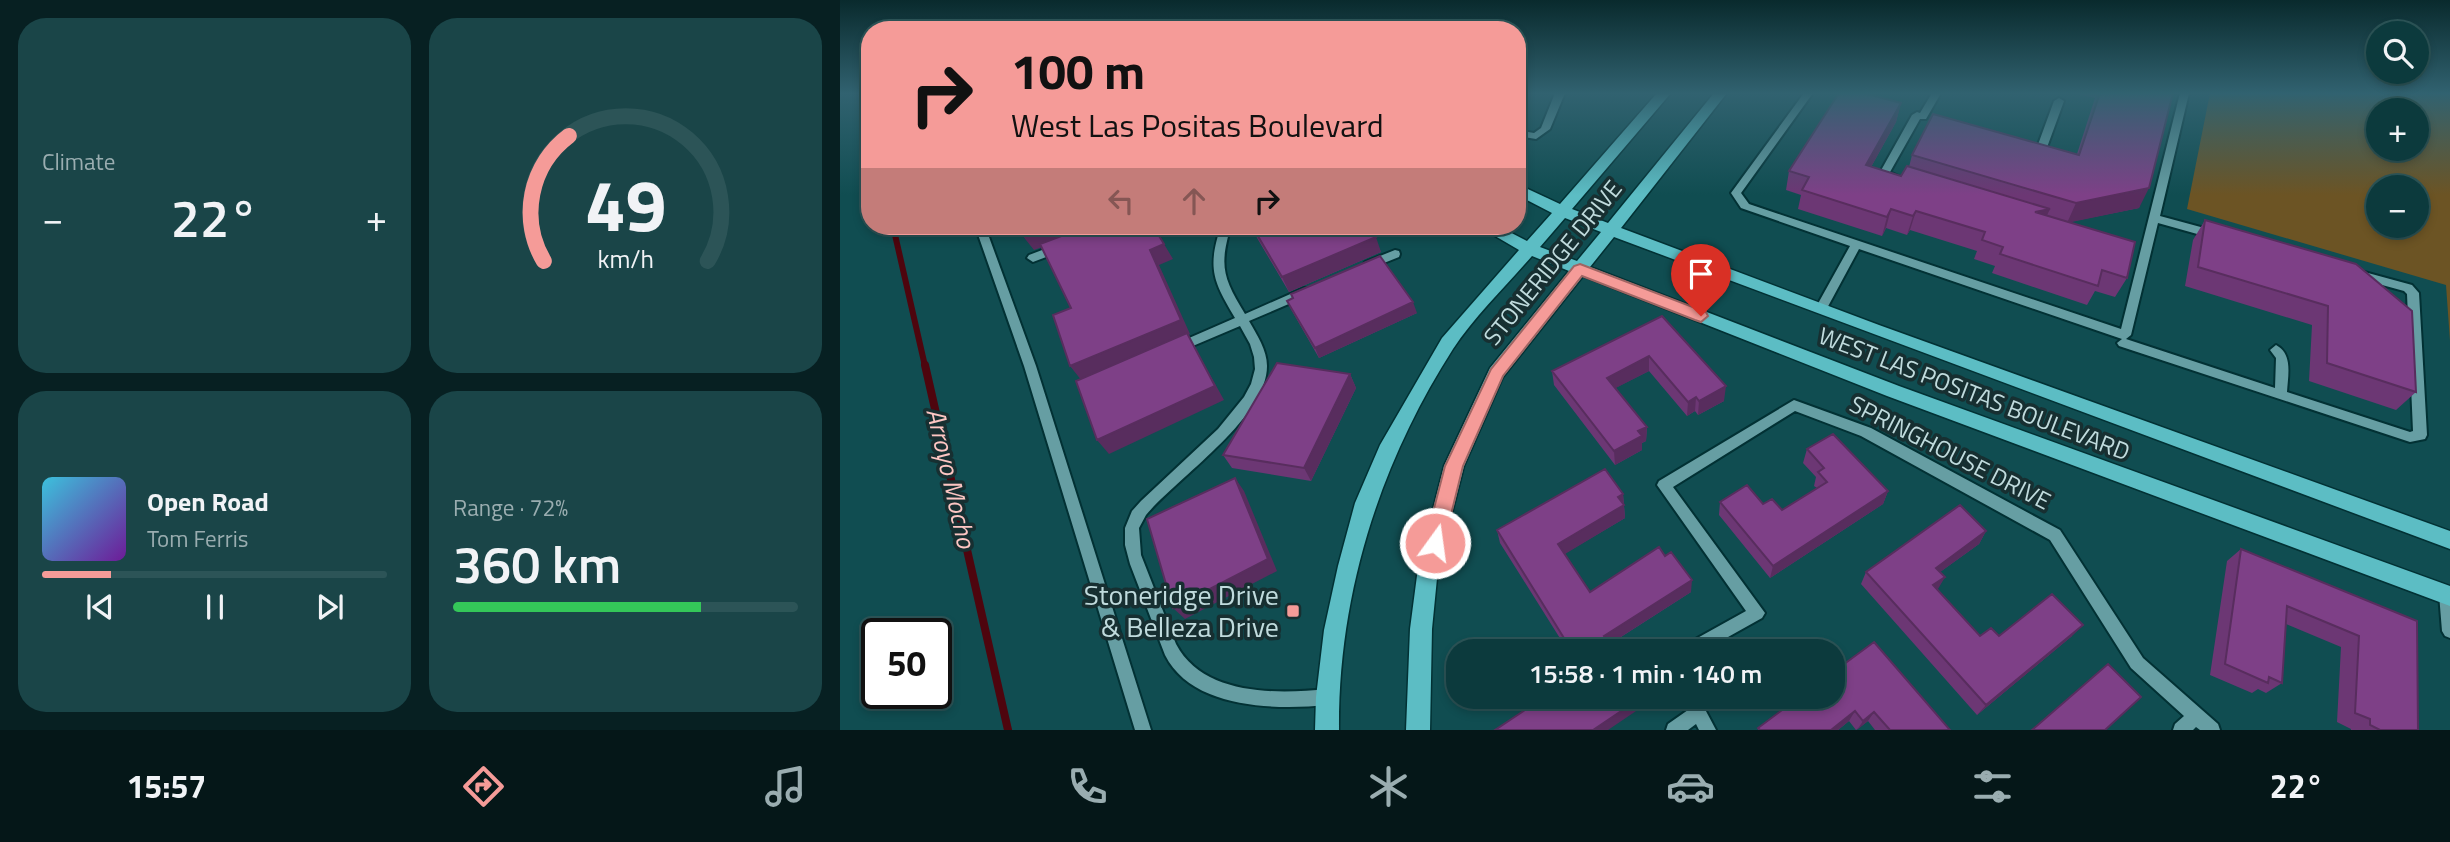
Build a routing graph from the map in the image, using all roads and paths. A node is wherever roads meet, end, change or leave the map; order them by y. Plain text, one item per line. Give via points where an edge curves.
1 (1546, 127) edge
2 (1634, 127) edge
3 (1694, 127) edge
4 (1783, 127) edge
5 (1913, 127) edge
6 (2049, 127) edge
7 (2177, 127) edge
8 (1526, 137) edge
9 (2041, 150) edge
10 (1910, 182) edge
11 (1526, 194) edge
12 (1561, 211) junction
13 (2154, 218) junction
14 (1611, 230) junction
15 (983, 235) edge
16 (1223, 235) edge
17 (1503, 235) edge
18 (2221, 236) edge
19 (1069, 244) edge
20 (1856, 245) junction
21 (1529, 249) junction
22 (2132, 249) edge
23 (2145, 253) junction
24 (1395, 254) dead end
25 (1033, 258) dead end
26 (1580, 269) junction
27 (2341, 269) edge
28 (1356, 271) edge
29 (1318, 287) edge
30 (1821, 310) junction
31 (1241, 320) junction
32 (2123, 343) dead end
33 (2276, 350) dead end
34 (1167, 352) edge
35 (2281, 395) junction
36 (2450, 540) edge
37 (2448, 595) edge
38 (2450, 631) edge
39 (1710, 639) edge
40 (1328, 697) junction
41 (1696, 709) edge
42 (1698, 713) junction
43 (2196, 716) junction
44 (1143, 730) edge
45 (1328, 730) edge
46 (1418, 730) edge
47 (1674, 730) edge
48 (1708, 730) edge
49 (2181, 730) edge
50 (2212, 730) edge

1 - 8 street via 1536,136
2 - 12 main road, STONERIDGE DRIVE
3 - 14 main road, STONERIDGE DRIVE
4 - 20 street via 1736,193 1745,206
5 - 10 street via 1884,174
6 - 9 street
7 - 13 street
11 - 12 main road, WEST LAS POSITAS BOULEVARD
12 - 14 main road, WEST LAS POSITAS BOULEVARD
12 - 21 main road, STONERIDGE DRIVE
13 - 18 street
13 - 23 street
14 - 26 main road, STONERIDGE DRIVE
14 - 30 main road, WEST LAS POSITAS BOULEVARD
15 - 44 street via 1030,366
16 - 31 street via 1218,270
17 - 21 main road, WEST LAS POSITAS BOULEVARD
19 - 25 street
20 - 23 street via 2125,335
20 - 30 street
21 - 26 main road, WEST LAS POSITAS BOULEVARD
21 - 40 main road, STONERIDGE DRIVE via 1447,343 1389,446 1365,503 1348,566
22 - 23 street
24 - 28 street
26 - 37 main road, WEST LAS POSITAS BOULEVARD via 1893,391
26 - 46 main road, STONERIDGE DRIVE via 1496,373 1454,466 1428,568
27 - 35 street via 2413,293 2420,435 2410,437
29 - 31 street
30 - 36 main road, WEST LAS POSITAS BOULEVARD
31 - 34 street
31 - 40 street via 1255,340 1261,369 1251,395 1208,448 1146,504 1132,528 1136,561 1177,662 1200,683 1223,691 1297,701
32 - 35 street
33 - 35 street via 2282,357
37 - 38 street
39 - 43 street, SPRINGHOUSE DRIVE via 1757,613 1664,485 1794,405 1866,432 2055,535 2137,663
40 - 45 main road, STONERIDGE DRIVE
41 - 42 street
42 - 47 street
42 - 48 street
43 - 49 street
43 - 50 street, SPRINGHOUSE DRIVE

